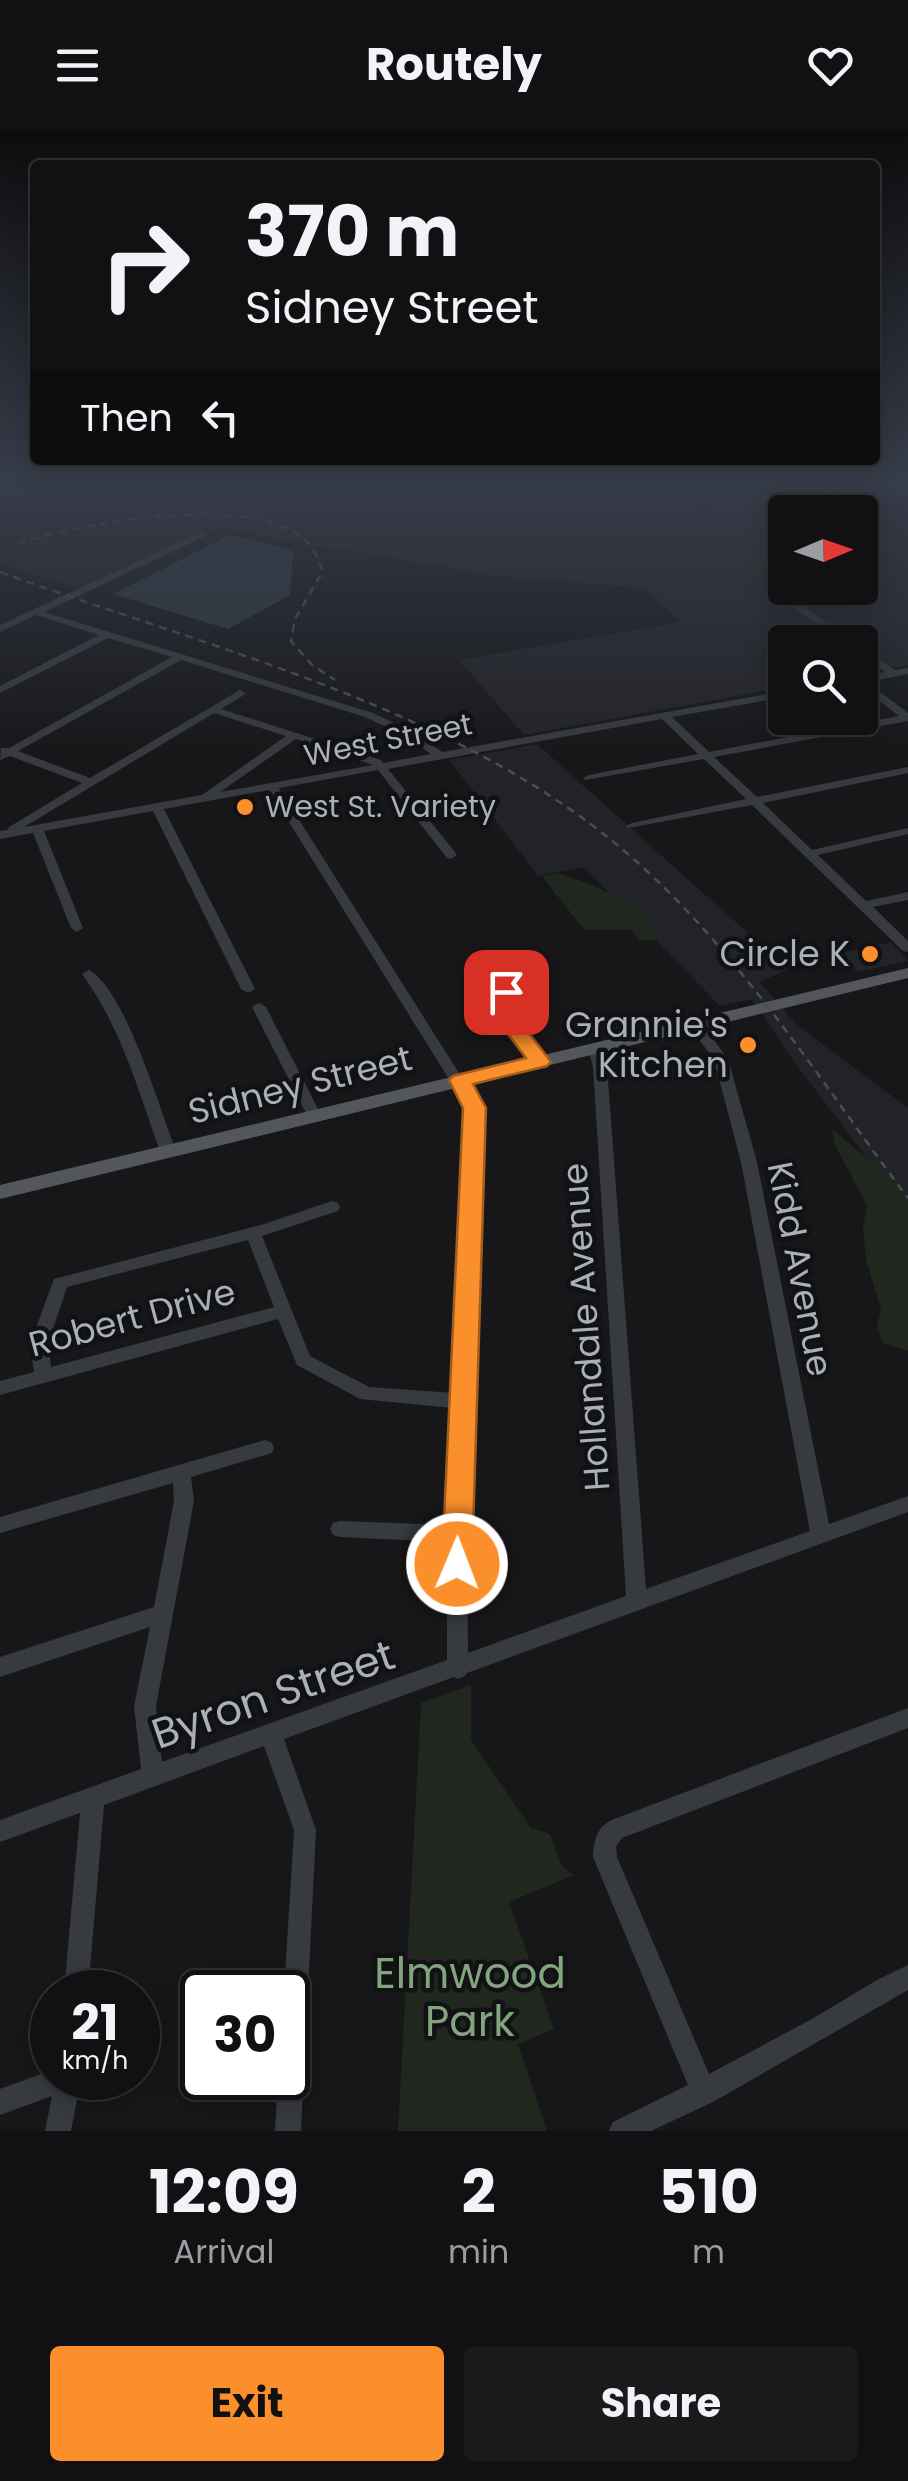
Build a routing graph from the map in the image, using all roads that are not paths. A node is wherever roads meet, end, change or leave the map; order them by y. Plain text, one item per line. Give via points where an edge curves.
1 (123, 571) edge
2 (796, 605) edge
3 (36, 612) junction
4 (824, 625) edge
5 (0, 630) edge
6 (106, 635) junction
7 (180, 657) junction
8 (878, 663) edge
9 (908, 671) edge
10 (894, 674) junction
11 (878, 677) edge
12 (0, 690) edge
13 (240, 692) dead end
14 (878, 694) edge
15 (768, 697) edge
16 (212, 709) junction
17 (665, 716) junction
18 (908, 718) edge
19 (294, 736) junction
20 (3, 752) edge
21 (438, 755) junction
22 (708, 755) junction
23 (382, 766) junction
24 (908, 770) edge
25 (589, 778) dead end
26 (90, 782) junction
27 (273, 787) junction
28 (204, 798) junction
29 (757, 801) junction
30 (156, 808) junction
31 (632, 826) dead end
32 (38, 828) junction
33 (908, 831) edge
34 (3, 835) edge
35 (813, 853) junction
36 (451, 855) dead end
37 (908, 896) edge
38 (867, 906) junction
39 (77, 928) dead end
40 (908, 948) edge
41 (908, 973) edge
42 (89, 974) dead end
43 (511, 988) dead end
44 (248, 989) dead end
45 (260, 1007) dead end
46 (695, 1024) junction
47 (596, 1048) junction
48 (540, 1062) junction
49 (460, 1080) junction
50 (314, 1115) junction
51 (168, 1151) junction
52 (0, 1192) edge
53 (332, 1207) dead end
54 (253, 1233) junction
55 (282, 1310) junction
56 (44, 1376) junction
57 (0, 1388) edge
58 (462, 1400) junction
59 (265, 1448) dead end
60 (180, 1471) junction
61 (908, 1504) edge
62 (0, 1525) edge
63 (340, 1529) dead end
64 (457, 1534) junction
65 (821, 1535) junction
66 (637, 1603) junction
67 (162, 1614) junction
68 (0, 1666) edge
69 (458, 1669) junction
70 (908, 1718) edge
71 (271, 1734) junction
72 (153, 1775) junction
73 (93, 1798) junction
74 (0, 1831) edge
75 (78, 1970) edge
76 (908, 1977) edge
77 (30, 2091) edge
78 (704, 2094) junction
79 (63, 2100) edge
80 (0, 2102) edge
81 (58, 2131) edge
82 (288, 2131) edge
83 (622, 2131) edge

1 - 3 street
2 - 4 street
3 - 5 street
3 - 6 street
6 - 7 street
6 - 12 street
7 - 20 street
7 - 21 street via 370,716
8 - 10 street
9 - 10 street
10 - 11 street
13 - 16 street
14 - 18 street
15 - 17 street, West Street
16 - 19 street
16 - 26 street
17 - 21 street, West Street
17 - 22 street
18 - 22 street
19 - 23 street
19 - 28 street
20 - 26 street
21 - 23 street, West Street
22 - 25 street
22 - 29 street
23 - 27 street, West Street
23 - 36 street
24 - 29 street
26 - 34 street
27 - 28 street, West Street
27 - 49 street
28 - 30 street, West Street
29 - 31 street
29 - 35 street
30 - 32 street, West Street
30 - 44 street
32 - 34 street, West Street
32 - 39 street
33 - 35 street
35 - 38 street
37 - 38 street
38 - 40 street
41 - 46 main road, Sidney Street
42 - 51 street via 130,1052
43 - 48 street via 500,999 502,1010
45 - 50 street
46 - 47 main road, Sidney Street
46 - 65 street, Kidd Avenue via 721,1059 749,1162
47 - 48 main road, Sidney Street
47 - 66 street, Hollandale Avenue
48 - 49 main road, Sidney Street
49 - 50 main road, Sidney Street
49 - 58 street via 474,1108
50 - 51 main road, Sidney Street
51 - 52 main road, Sidney Street
53 - 54 street
54 - 55 street
54 - 56 street via 60,1283 39,1344
55 - 56 street, Robert Drive
55 - 58 street via 303,1360 366,1394
56 - 57 street, Robert Drive
58 - 64 street
59 - 60 street
60 - 62 street
60 - 67 street via 184,1501
61 - 65 street, Byron Street
63 - 64 street
64 - 69 street
65 - 66 street, Byron Street
66 - 69 street, Byron Street
67 - 68 street
67 - 72 street via 145,1706
69 - 71 street, Byron Street
70 - 78 street via 614,1830 605,1842
71 - 72 street, Byron Street
71 - 82 street via 304,1830
72 - 73 street, Byron Street
73 - 74 street, Byron Street
73 - 75 street
76 - 78 street
77 - 80 street
78 - 83 street
79 - 81 street

